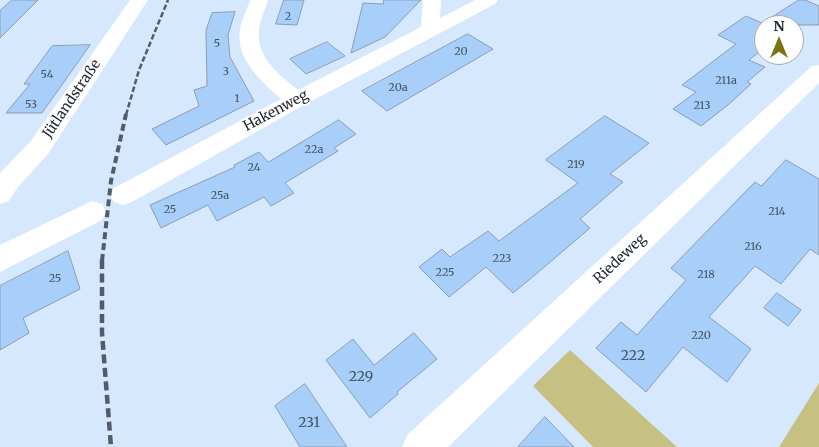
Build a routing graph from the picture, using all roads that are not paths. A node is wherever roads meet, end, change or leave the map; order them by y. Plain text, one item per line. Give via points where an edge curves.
1 (139, 0) edge
2 (259, 0) edge
3 (432, 0) edge
4 (489, 0) edge
5 (430, 30) junction
6 (819, 70) edge
7 (296, 100) junction
8 (0, 194) edge
9 (123, 195) dead end
10 (92, 212) dead end
11 (0, 259) edge
12 (421, 447) edge

1 - 8 street, Jütlandstraße via 39,148
2 - 7 street via 249,33 250,50 258,64
3 - 5 street
4 - 5 street, Hakenweg
5 - 7 street, Hakenweg
6 - 12 street, Riedeweg
7 - 9 street, Hakenweg
10 - 11 street

